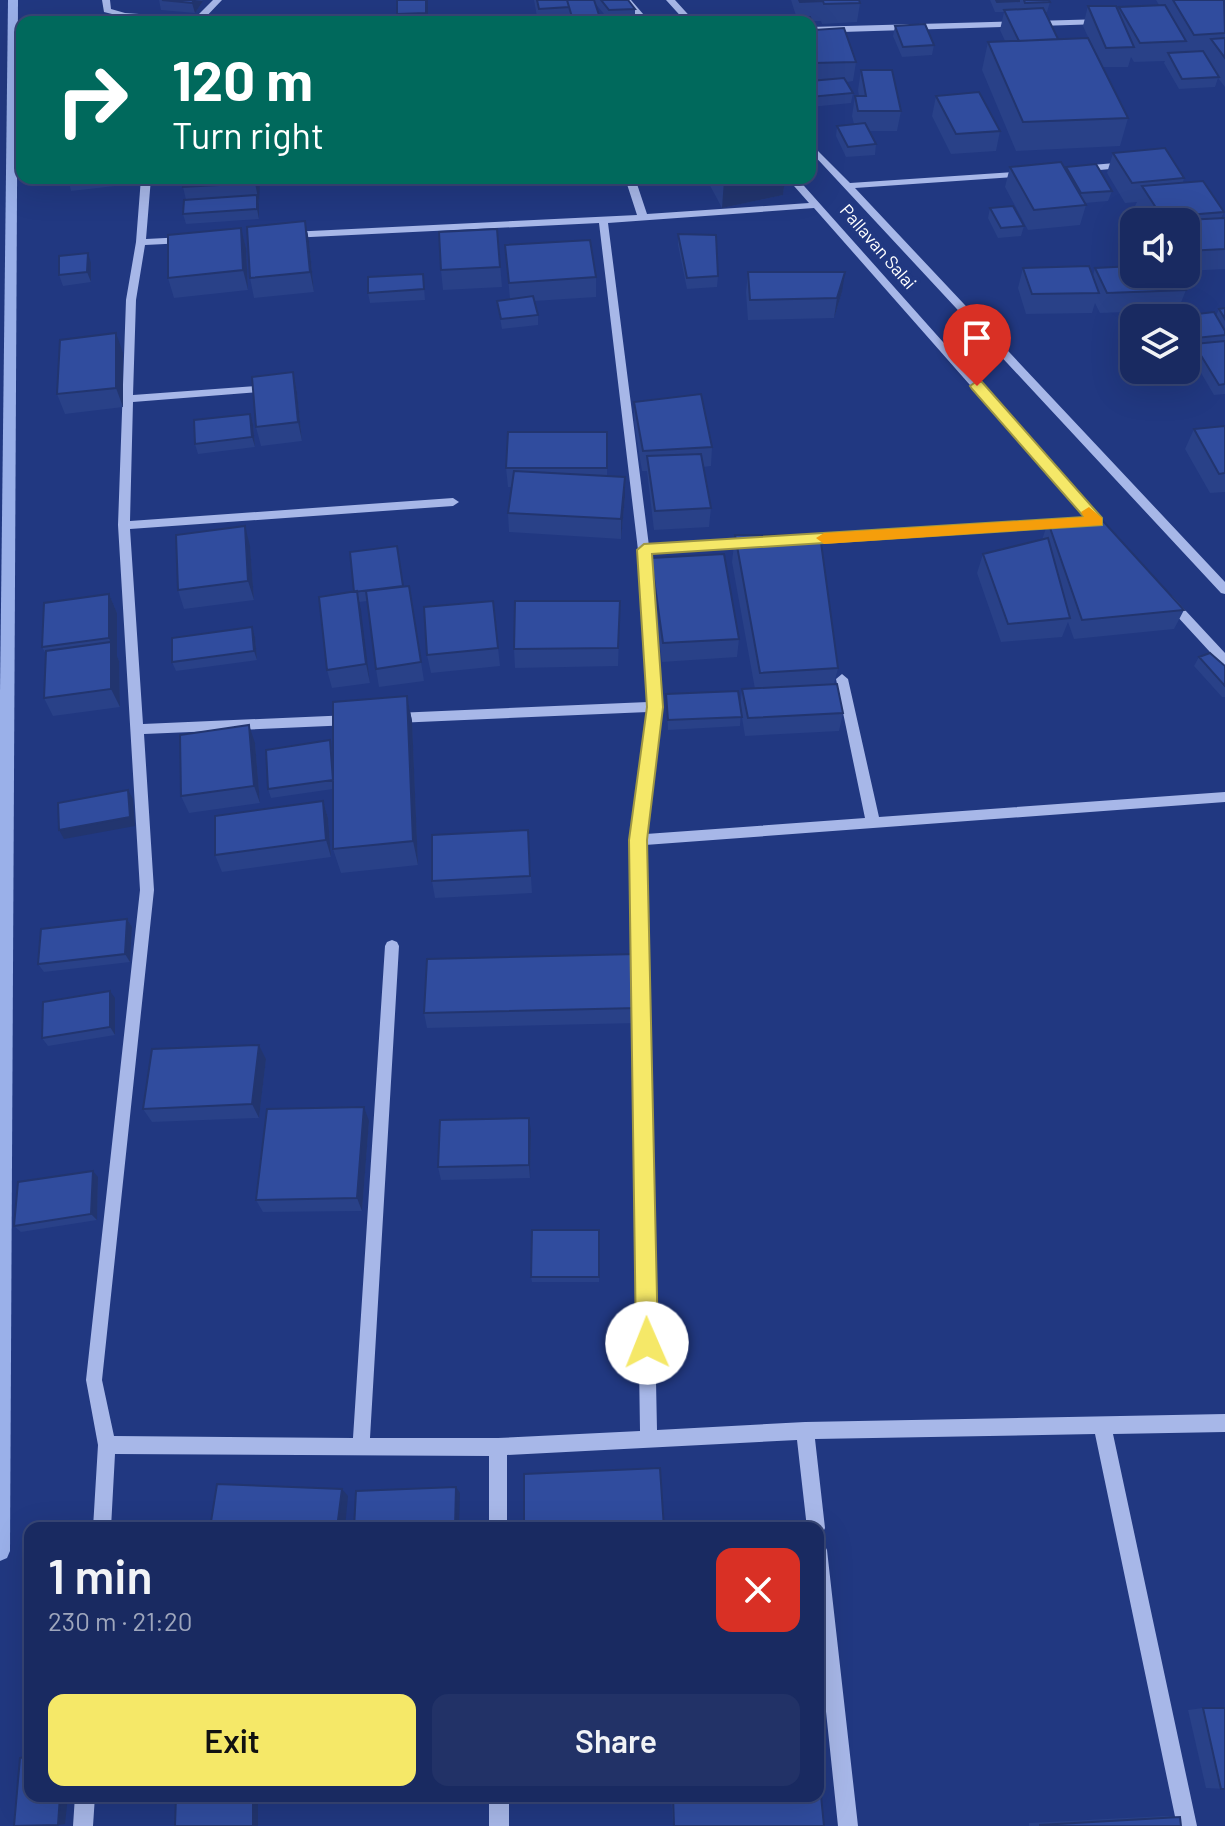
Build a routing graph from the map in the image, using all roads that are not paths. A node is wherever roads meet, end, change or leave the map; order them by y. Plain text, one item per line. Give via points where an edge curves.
1 (106, 0) edge
2 (218, 0) edge
3 (627, 0) edge
4 (670, 0) edge
5 (134, 16) edge
6 (202, 16) edge
7 (641, 16) edge
8 (685, 16) edge
9 (1106, 21) edge
10 (816, 30) edge
11 (816, 152) edge
12 (1133, 165) edge
13 (1070, 169) edge
14 (1038, 172) edge
15 (146, 184) edge
16 (632, 184) edge
17 (798, 184) edge
18 (848, 186) junction
19 (817, 205) junction
20 (643, 218) junction
21 (603, 220) junction
22 (285, 235) edge
23 (205, 239) edge
24 (141, 242) junction
25 (288, 387) edge
26 (128, 399) junction
27 (453, 502) dead end
28 (1097, 521) junction
29 (124, 525) junction
30 (785, 541) edge
31 (769, 542) edge
32 (1118, 544) edge
33 (644, 550) junction
34 (1225, 590) edge
35 (1161, 591) edge
36 (1225, 661) edge
37 (842, 679) dead end
38 (655, 707) junction
39 (389, 718) edge
40 (358, 719) edge
41 (139, 729) junction
42 (1225, 797) edge
43 (873, 822) junction
44 (638, 840) junction
45 (392, 946) dead end
46 (1225, 1423) edge
47 (1102, 1424) junction
48 (805, 1431) junction
49 (649, 1438) junction
50 (107, 1445) junction
51 (361, 1447) junction
52 (498, 1447) junction
53 (102, 1522) edge
54 (498, 1522) edge
55 (815, 1522) edge
56 (824, 1605) edge
57 (85, 1802) edge
58 (499, 1802) edge
59 (83, 1826) edge
60 (499, 1826) edge
61 (848, 1826) edge
62 (1187, 1826) edge

1 - 5 street via 107,10
2 - 6 street
3 - 7 street
4 - 8 street
9 - 10 street
11 - 18 street
12 - 13 street
14 - 18 street
15 - 24 street
16 - 20 street
17 - 19 street, Pallavan Salai
18 - 34 street
19 - 20 street
19 - 28 street, Pallavan Salai
20 - 21 street
21 - 22 street
21 - 33 street
23 - 24 street
24 - 26 street via 131,300
25 - 26 street
26 - 29 street
27 - 29 street
28 - 30 street
28 - 32 street, Pallavan Salai
29 - 41 street
31 - 33 street
33 - 38 street
35 - 36 street
37 - 43 street
38 - 39 street
38 - 44 street
40 - 41 street
41 - 50 street via 147,890 94,1380
42 - 43 street
43 - 44 street
44 - 49 street
45 - 51 street
46 - 47 street
47 - 48 street
47 - 62 street
48 - 49 street
48 - 55 street
49 - 52 street
50 - 51 street
50 - 53 street
51 - 52 street
52 - 54 street
56 - 61 street
57 - 59 street
58 - 60 street

